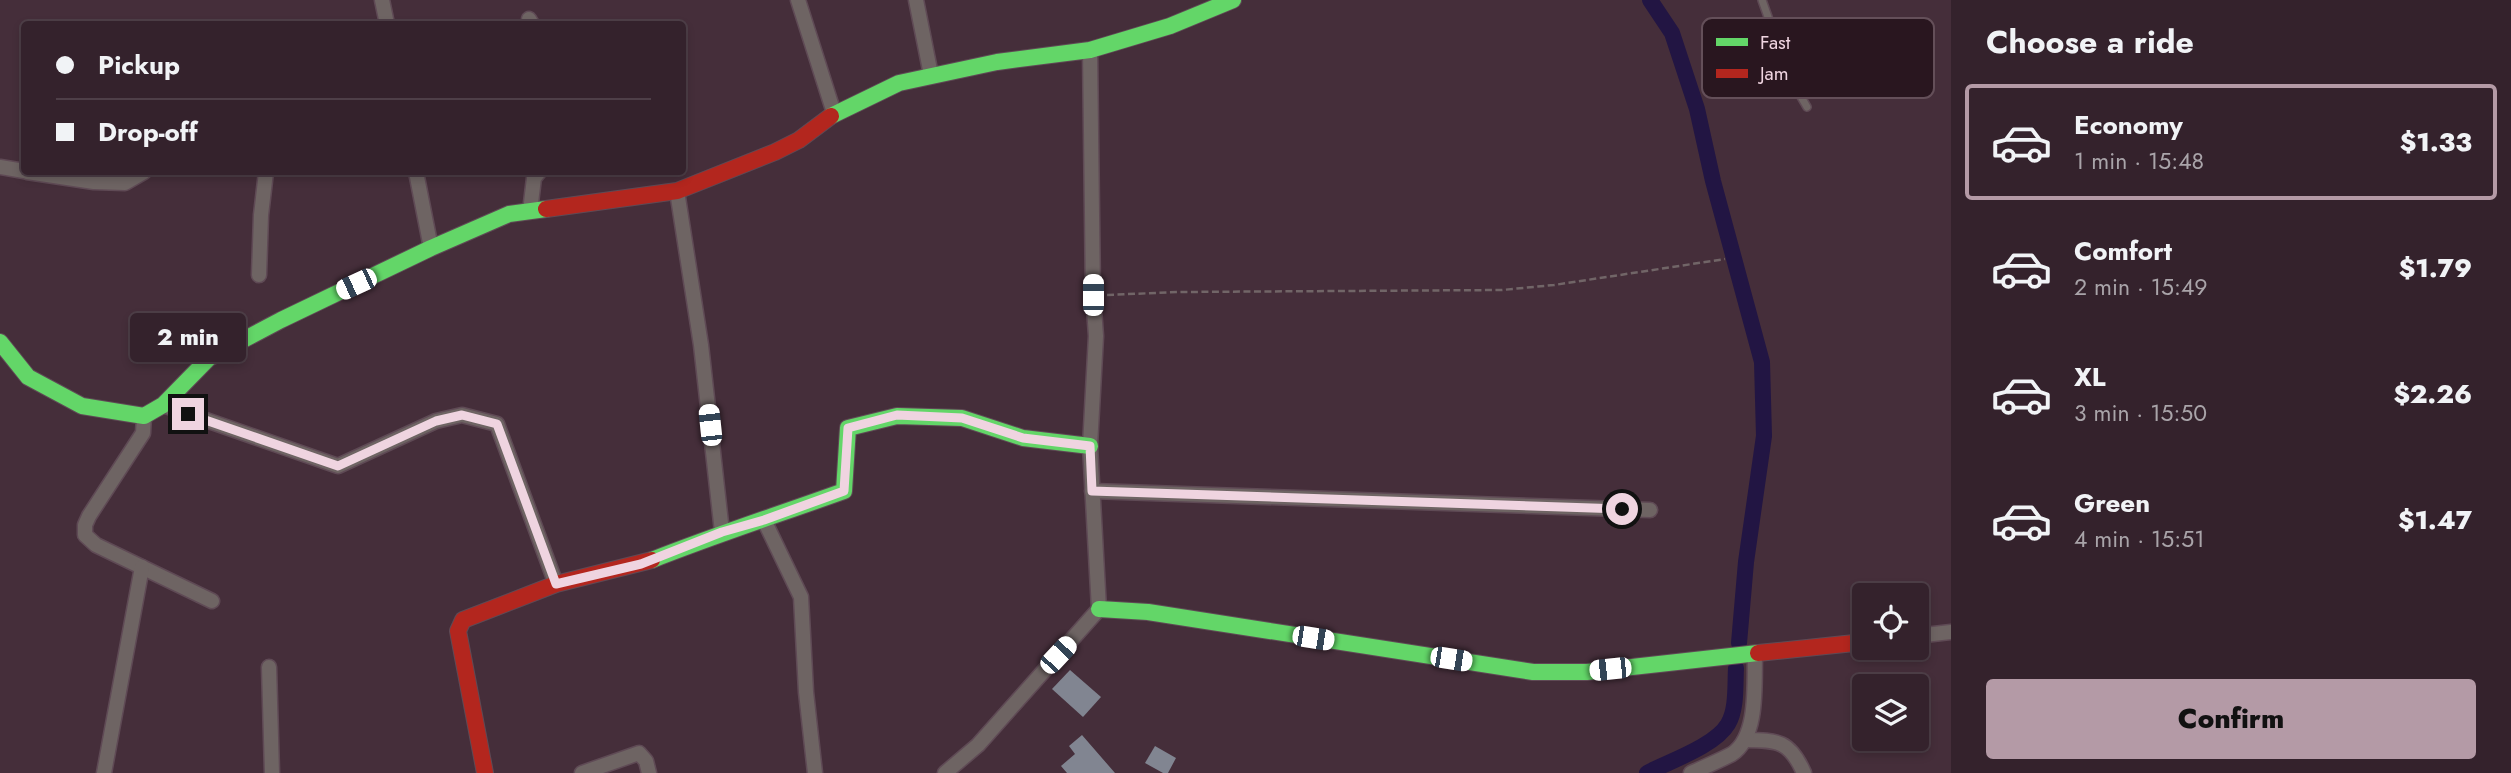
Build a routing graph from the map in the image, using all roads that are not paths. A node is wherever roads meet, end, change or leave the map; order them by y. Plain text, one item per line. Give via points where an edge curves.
1 (383, 0) edge
2 (799, 0) edge
3 (916, 0) edge
4 (1233, 0) edge
5 (1762, 0) edge
6 (1768, 18) edge
7 (386, 21) edge
8 (1090, 50) junction
9 (931, 75) junction
10 (1802, 98) edge
11 (1807, 107) dead end
12 (834, 113) junction
13 (0, 167) edge
14 (21, 170) edge
15 (71, 175) edge
16 (139, 175) edge
17 (265, 175) edge
18 (417, 175) edge
19 (536, 175) edge
20 (94, 177) edge
21 (677, 191) junction
22 (530, 211) junction
23 (431, 248) junction
24 (259, 275) dead end
25 (0, 342) edge
26 (163, 405) junction
27 (144, 416) junction
28 (1090, 446) junction
29 (1092, 491) junction
30 (1650, 510) dead end
31 (764, 520) junction
32 (722, 532) junction
33 (142, 567) junction
34 (556, 584) junction
35 (212, 601) dead end
36 (1099, 609) junction
37 (1951, 632) edge
38 (1929, 635) edge
39 (1852, 643) edge
40 (1755, 653) junction
41 (269, 667) dead end
42 (1745, 740) junction
43 (104, 773) edge
44 (272, 773) edge
45 (485, 773) edge
46 (582, 773) edge
47 (649, 773) edge
48 (815, 773) edge
49 (945, 773) edge
50 (1691, 773) edge
51 (1804, 773) edge

1 - 7 street
2 - 12 street
3 - 9 street
4 - 8 street via 1170,26
5 - 6 lane
8 - 9 street
8 - 28 street via 1097,336
9 - 12 street via 899,83
10 - 11 lane
12 - 21 street via 787,146
13 - 14 street
15 - 20 street
16 - 20 street via 125,183
17 - 24 street
18 - 23 street
19 - 22 street
21 - 22 street
21 - 32 street via 701,345
22 - 23 street via 509,214
23 - 26 street via 209,358
25 - 27 street via 28,377 82,406
26 - 27 street
26 - 34 street via 338,466 436,421 462,415 497,424
27 - 33 street via 143,433 85,525 85,535 96,545
28 - 29 street
28 - 31 street via 1023,438 962,418 897,415 848,428 844,491
29 - 30 street
29 - 36 street
31 - 32 street
31 - 48 street via 801,597
32 - 34 street via 641,564
33 - 35 street
33 - 43 street
34 - 45 street via 463,620 458,631
36 - 40 street via 1148,612 1533,672 1587,672
36 - 49 street via 978,745
37 - 38 street
39 - 40 street
40 - 42 street via 1751,724
41 - 44 street
42 - 50 street via 1733,753
42 - 51 street via 1781,743
46 - 47 street via 639,753

